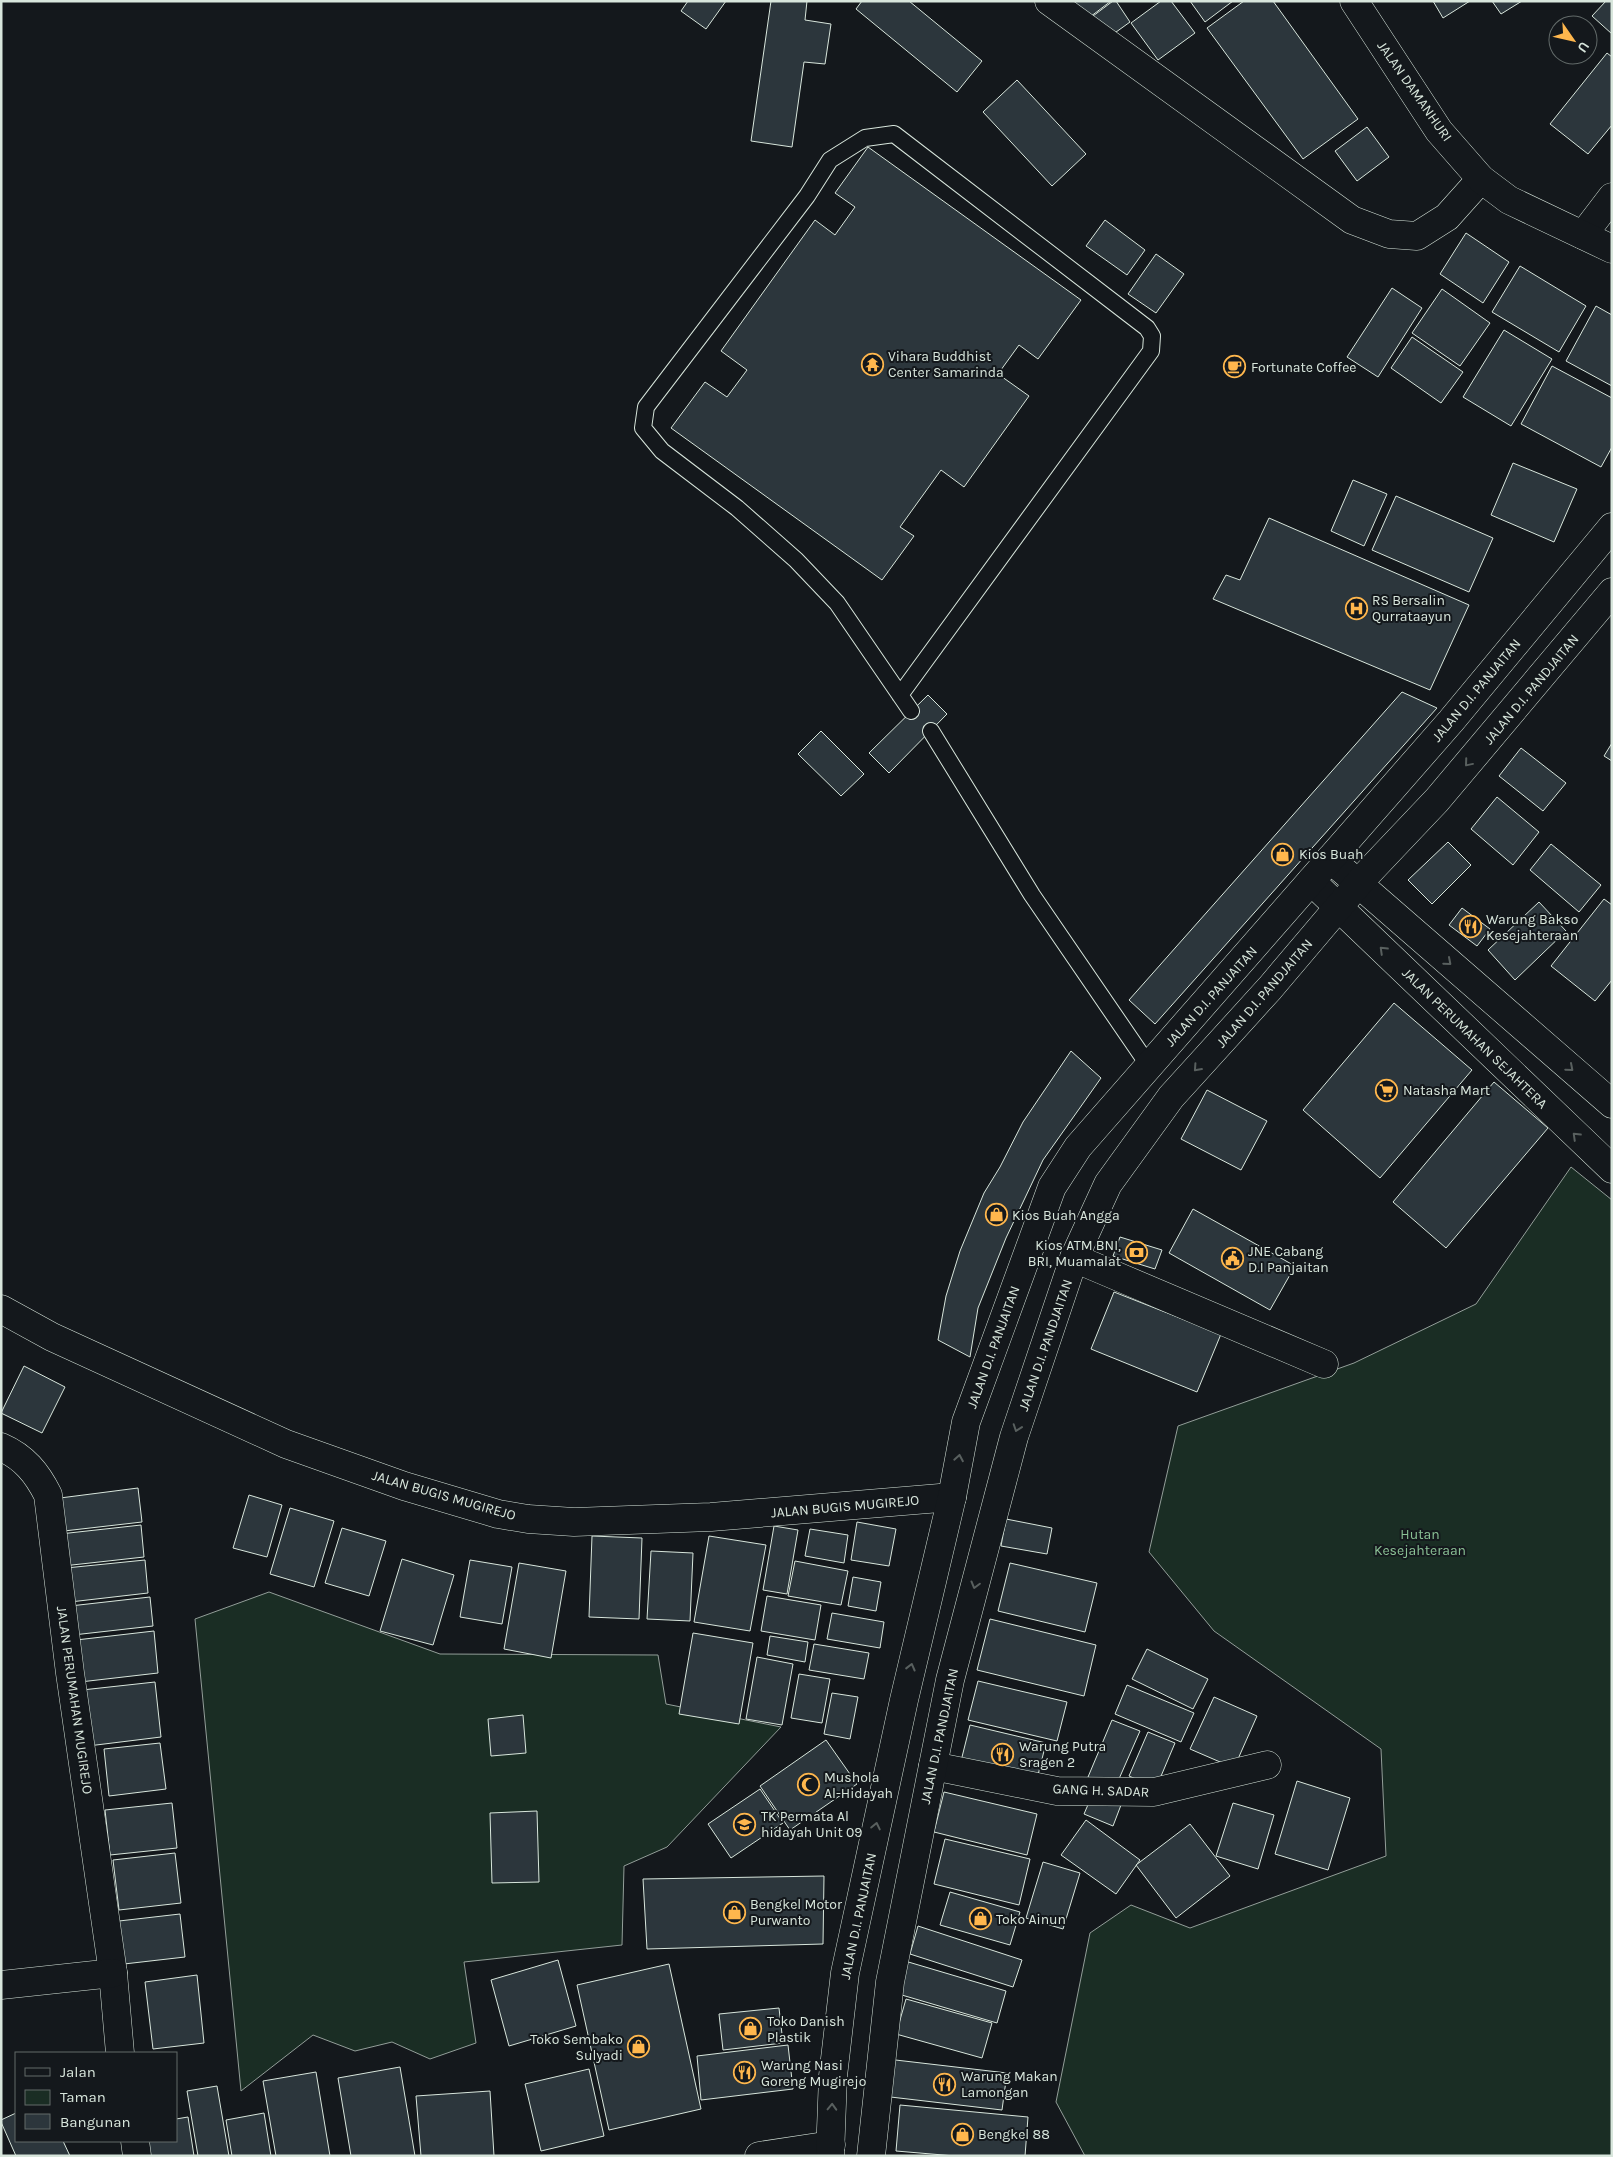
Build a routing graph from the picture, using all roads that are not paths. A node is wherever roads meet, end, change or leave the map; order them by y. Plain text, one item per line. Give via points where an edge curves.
1 (1049, 1) edge
2 (1354, 1) edge
3 (1482, 179) junction
4 (1612, 197) edge
5 (1582, 235) junction
6 (1612, 249) edge
7 (1612, 527) edge
8 (1612, 592) edge
9 (900, 695) junction
10 (911, 711) dead end
11 (931, 731) dead end
12 (1330, 859) junction
13 (1311, 881) junction
14 (1358, 884) junction
15 (1338, 907) junction
16 (1148, 1066) junction
17 (1612, 1104) edge
18 (1612, 1169) edge
19 (1074, 1258) junction
20 (1, 1309) edge
21 (1324, 1364) dead end
22 (1, 1447) edge
23 (952, 1497) junction
24 (1267, 1765) dead end
25 (933, 1766) junction
26 (113, 1973) junction
27 (1, 1985) edge
28 (120, 2052) edge
29 (135, 2142) edge
30 (872, 2147) edge
31 (830, 2150) edge
32 (137, 2156) edge
33 (759, 2156) edge

1 - 3 main road via 1352,220 1389,234 1416,236 1447,217
2 - 3 main road, JALAN DAMANHURI via 1439,130
3 - 5 main road, JALAN DAMANHURI via 1509,200
4 - 5 main road
5 - 6 main road, JALAN DAMANHURI
7 - 12 main road, JALAN D.I. PANJAITAN via 1451,721
8 -> 14 main road, JALAN D.I. PANDJAITAN via 1437,800
9 - 9 lane via 838,603 796,560 737,508 662,451 643,428 646,406 807,196 830,160 865,138 894,134 1148,328 1152,336 1151,351
9 - 10 lane
11 - 16 lane via 1032,895
12 - 13 main road, JALAN D.I. PANJAITAN
12 - 14 main road
13 - 15 main road, JALAN PERUMAHAN SEJAHTERA
13 - 16 main road, JALAN D.I. PANJAITAN
14 - 15 main road, JALAN D.I. PANDJAITAN
14 -> 17 main road
18 -> 15 main road, JALAN PERUMAHAN SEJAHTERA
15 -> 19 main road, JALAN D.I. PANDJAITAN via 1171,1097 1108,1184
23 -> 16 main road, JALAN D.I. PANJAITAN via 966,1422 1052,1187 1078,1147
19 - 21 main road
19 -> 25 main road, JALAN D.I. PANDJAITAN via 1014,1437 950,1680
20 - 23 main road, JALAN BUGIS MUGIREJO via 52,1337 269,1437 404,1486 498,1514 574,1522 711,1517
22 - 26 main road, JALAN PERUMAHAN MUGIREJO via 26,1462 40,1477 48,1495
31 -> 23 main road, JALAN D.I. PANJAITAN via 833,2076 845,1973
24 - 25 main road, GANG H. SADAR via 1154,1792 1057,1790
25 - 30 main road, JALAN D.I. PANDJAITAN via 890,1982
26 - 27 main road
26 - 28 main road, JALAN PERUMAHAN MUGIREJO
29 - 32 main road
30 - 31 main road
31 - 33 main road

